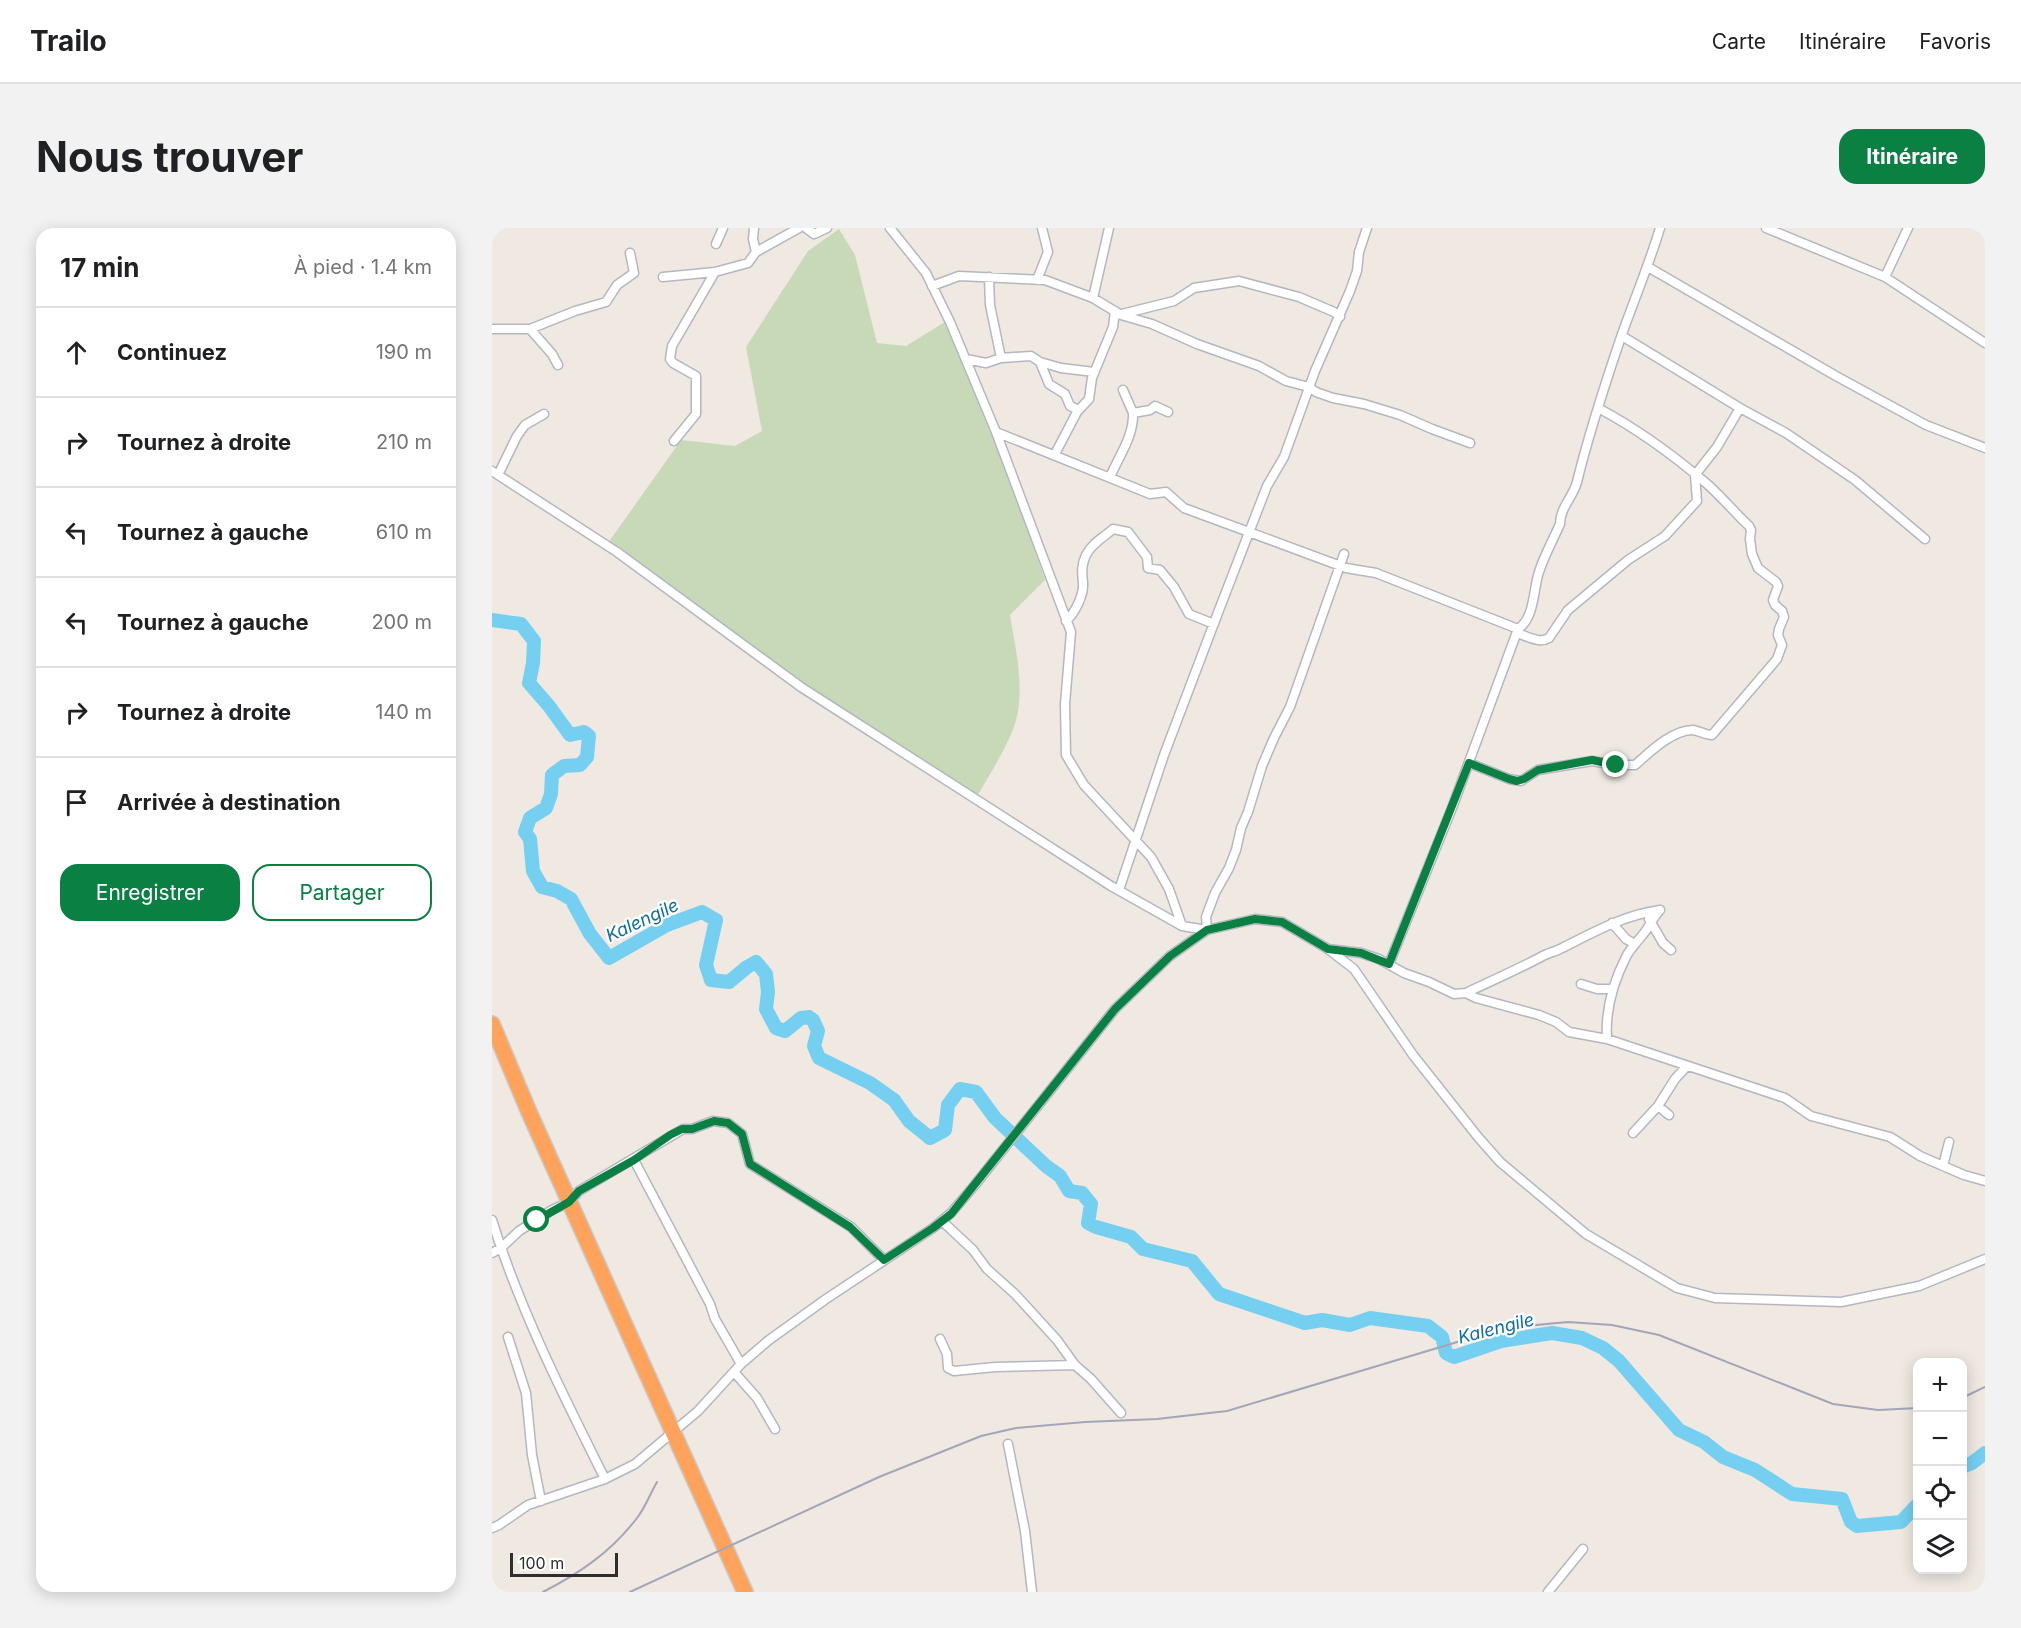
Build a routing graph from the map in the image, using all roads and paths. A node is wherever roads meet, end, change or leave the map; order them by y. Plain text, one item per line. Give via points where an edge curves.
1 (723, 228) edge
2 (754, 228) edge
3 (806, 228) edge
4 (827, 228) edge
5 (890, 228) edge
6 (1042, 228) edge
7 (1108, 228) edge
8 (1367, 228) edge
9 (1660, 228) edge
10 (1766, 228) edge
11 (1908, 228) edge
12 (796, 229) edge
13 (716, 244) dead end
14 (756, 252) junction
15 (630, 253) dead end
16 (1648, 267) junction
17 (715, 272) junction
18 (1885, 276) junction
19 (663, 277) dead end
20 (989, 277) junction
21 (1037, 280) junction
22 (932, 286) junction
23 (1093, 298) junction
24 (1118, 313) junction
25 (1340, 317) junction
26 (492, 329) edge
27 (530, 329) junction
28 (1622, 336) junction
29 (1985, 343) edge
30 (1001, 358) junction
31 (966, 359) junction
32 (1040, 362) junction
33 (558, 365) dead end
34 (1094, 372) junction
35 (1309, 387) junction
36 (1123, 390) dead end
37 (1598, 408) junction
38 (1740, 408) junction
39 (1079, 410) junction
40 (1133, 412) junction
41 (1168, 412) dead end
42 (544, 414) dead end
43 (996, 432) junction
44 (674, 441) dead end
45 (1470, 442) dead end
46 (1985, 448) edge
47 (1055, 454) junction
48 (495, 473) edge
49 (1695, 475) junction
50 (1110, 477) junction
51 (1249, 532) junction
52 (1925, 539) dead end
53 (1344, 554) dead end
54 (1340, 565) junction
55 (1066, 621) junction
56 (1214, 624) junction
57 (1518, 631) junction
58 (1469, 763) junction
59 (1136, 839) junction
60 (1119, 890) junction
61 (1644, 912) junction
62 (1650, 921) junction
63 (1612, 922) junction
64 (1182, 926) junction
65 (1207, 930) junction
66 (1328, 949) junction
67 (1671, 950) dead end
68 (1628, 954) junction
69 (1389, 964) junction
70 (1581, 984) dead end
71 (1613, 989) junction
72 (1466, 993) junction
73 (492, 1024) edge
74 (1607, 1039) junction
75 (1687, 1066) junction
76 (1658, 1106) junction
77 (1669, 1115) dead end
78 (1633, 1134) dead end
79 (1949, 1142) dead end
80 (634, 1160) junction
81 (1943, 1166) junction
82 (1985, 1181) edge
83 (569, 1202) junction
84 (492, 1220) edge
85 (942, 1221) junction
86 (501, 1248) junction
87 (492, 1253) edge
88 (884, 1260) junction
89 (1983, 1262) edge
90 (508, 1337) dead end
91 (940, 1339) dead end
92 (741, 1364) junction
93 (1075, 1365) junction
94 (734, 1372) junction
95 (1121, 1413) dead end
96 (775, 1429) dead end
97 (674, 1432) junction
98 (1008, 1444) dead end
99 (605, 1479) junction
100 (541, 1501) junction
101 (492, 1528) edge
102 (1583, 1549) dead end
103 (745, 1592) edge
104 (1032, 1592) edge
105 (1548, 1592) edge

1 - 13 street
2 - 14 street
3 - 4 street via 814,234
5 - 22 street
6 - 21 street via 1048,252
7 - 23 street
8 - 25 street
9 - 16 street
10 - 18 street
11 - 18 street
12 - 14 street
14 - 17 street via 748,263
15 - 27 street via 634,273 617,285 606,302
16 - 28 street
16 - 46 street via 1926,425
17 - 19 street
17 - 44 street via 669,353 673,363 696,376 696,414
18 - 29 street
20 - 21 street
20 - 22 street via 959,276
20 - 30 street via 990,305
21 - 23 street
22 - 31 street
23 - 24 street
24 - 25 street via 1174,300 1194,288 1239,282 1299,297
24 - 34 street
24 - 35 street
25 - 35 street
26 - 27 street
27 - 33 street
28 - 37 street
28 - 38 street
30 - 31 street via 986,363
30 - 32 street via 1031,356
31 - 43 street
32 - 34 street
32 - 39 street via 1049,384
34 - 39 street via 1089,399
35 - 45 street
35 - 51 street via 1284,457 1267,486
36 - 40 street
37 - 49 street via 1622,420
37 - 57 street via 1577,481 1539,572 1528,617
38 - 49 street
38 - 52 street via 1786,433 1855,480
39 - 47 street
40 - 41 street via 1155,406
40 - 50 street via 1128,443
42 - 48 street via 525,425
43 - 47 street
43 - 55 street
47 - 50 street
48 - 60 street via 617,552 801,687
49 - 57 street via 1697,501 1665,536 1628,560 1568,610 1549,638 1537,640
49 - 58 street via 1749,526 1758,568 1778,586 1773,600 1784,617 1778,635 1782,645 1773,665 1712,735 1683,731 1653,748 1635,765 1592,760 1538,770 1517,781
50 - 51 street via 1150,494 1166,492 1184,508
51 - 54 street
51 - 56 street
53 - 54 street
54 - 57 street via 1376,573
54 - 65 street via 1290,707 1262,766 1236,850 1215,892 1206,917
55 - 56 street via 1081,597 1081,572 1087,554 1113,529 1128,532 1147,557 1148,568 1160,570 1189,614
55 - 59 street via 1071,633 1065,704 1066,755 1084,785
56 - 59 street
57 - 58 street
58 - 69 street
59 - 60 street
59 - 64 street via 1169,889
60 - 64 street
61 - 62 street
61 - 62 street via 1660,910
61 - 63 street
62 - 67 street via 1662,943
62 - 68 street
63 - 68 street via 1635,944
63 - 72 street
64 - 65 street
65 - 66 street via 1255,919 1282,922
65 - 85 street via 1170,956 1115,1009
66 - 69 street via 1361,953
66 - 89 street via 1354,969 1413,1055 1500,1162 1586,1234 1677,1288 1715,1298 1841,1302 1919,1286
68 - 71 street
69 - 72 street via 1454,994
70 - 71 street
71 - 74 street via 1606,1018
72 - 74 street via 1539,1015 1569,1032
73 - 83 highway
74 - 75 street
75 - 76 street
75 - 81 street via 1785,1098 1811,1116 1890,1137
76 - 77 street
76 - 78 street
79 - 81 street
80 - 83 street via 579,1191
80 - 88 street via 682,1129 714,1121 728,1123 742,1134 750,1164 850,1227
80 - 92 street
81 - 82 street
83 - 86 street via 519,1232
83 - 97 highway
84 - 86 street
85 - 88 street
85 - 93 street via 1016,1294
86 - 87 street
86 - 99 street via 551,1370
88 - 92 street
90 - 100 street via 526,1393
91 - 93 street via 948,1368 954,1371
92 - 94 street
93 - 95 street
94 - 96 street via 757,1398
94 - 97 street
97 - 99 street via 636,1464
97 - 103 highway
98 - 104 street
99 - 100 street
100 - 101 street
102 - 105 street

